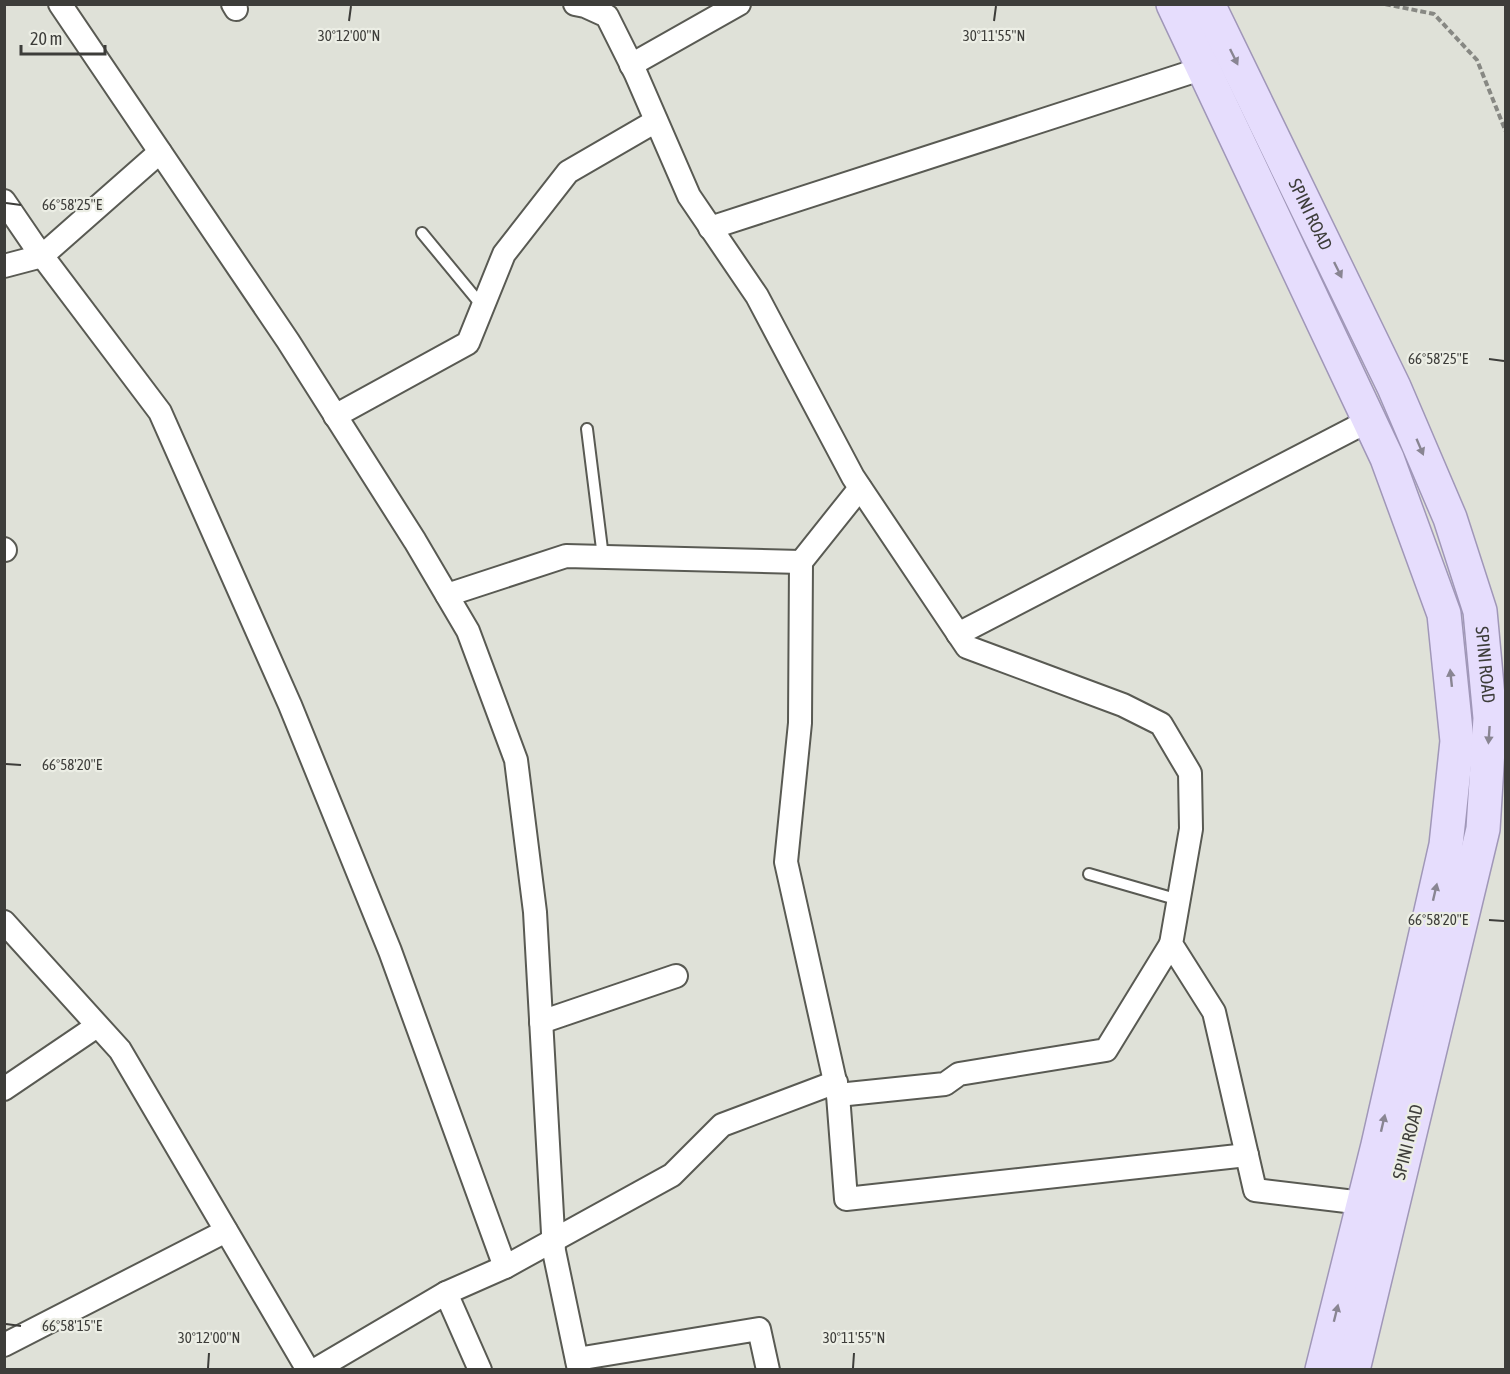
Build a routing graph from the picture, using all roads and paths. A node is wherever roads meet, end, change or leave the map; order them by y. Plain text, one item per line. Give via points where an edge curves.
1 (60, 4) edge
2 (575, 4) edge
3 (739, 4) edge
4 (1173, 4) edge
5 (1208, 4) edge
6 (1385, 4) edge
7 (631, 64) junction
8 (1204, 68) junction
9 (656, 121) junction
10 (1506, 132) edge
11 (160, 152) junction
12 (4, 201) edge
13 (710, 228) junction
14 (422, 233) dead end
15 (42, 256) junction
16 (4, 266) edge
17 (483, 307) junction
18 (335, 416) junction
19 (1370, 420) junction
20 (587, 429) dead end
21 (860, 488) junction
22 (603, 557) junction
23 (801, 562) junction
24 (447, 595) junction
25 (958, 634) junction
26 (1089, 874) dead end
27 (1179, 900) junction
28 (4, 922) edge
29 (1172, 944) junction
30 (676, 976) dead end
31 (541, 1022) junction
32 (98, 1026) junction
33 (4, 1089) edge
34 (837, 1089) junction
35 (1247, 1155) junction
36 (1364, 1203) junction
37 (226, 1231) junction
38 (554, 1241) junction
39 (505, 1267) junction
40 (446, 1293) junction
41 (4, 1345) edge
42 (578, 1364) edge
43 (308, 1370) edge
44 (315, 1370) edge
45 (480, 1370) edge
46 (768, 1370) edge
47 (1322, 1370) edge
48 (1353, 1370) edge

1 - 11 street
2 - 7 street via 607,16
3 - 7 street
4 - 8 main road
5 -> 48 main road, SPINI ROAD via 1394,387 1450,518 1480,611 1490,718 1483,829
6 - 10 path via 1434,14 1477,60
7 - 9 street
8 - 13 street
8 - 19 main road
9 - 13 street via 688,196
9 - 17 street via 568,172 504,254
11 - 15 street
11 - 18 street
12 - 15 street
13 - 21 street via 757,296
14 - 17 lane
15 - 16 street
15 - 39 street via 160,412 290,705 390,951
17 - 18 street via 468,343
18 - 24 street
19 - 25 street
36 -> 19 main road via 1446,845 1457,741 1444,614 1388,458
20 - 22 lane
21 - 23 street
21 - 25 street
22 - 23 street
22 - 24 street via 566,556
23 - 34 street via 800,723 786,862
24 - 31 street via 468,631 516,760 535,912
25 - 27 street via 967,647 1123,705 1161,724 1190,773 1191,830
26 - 27 lane
27 - 29 street
28 - 32 street
29 - 34 street via 1106,1050 958,1074 945,1083
29 - 35 street via 1214,1012
30 - 31 street
31 - 38 street
32 - 33 street
32 - 37 street via 120,1050
34 - 35 street via 846,1198
34 - 38 street via 722,1125 672,1175
35 - 36 street via 1255,1190
47 -> 36 main road
37 - 41 street
37 - 43 street
38 - 39 street
38 - 42 street
39 - 40 street
40 - 44 street
40 - 45 street
42 - 46 street via 759,1329

